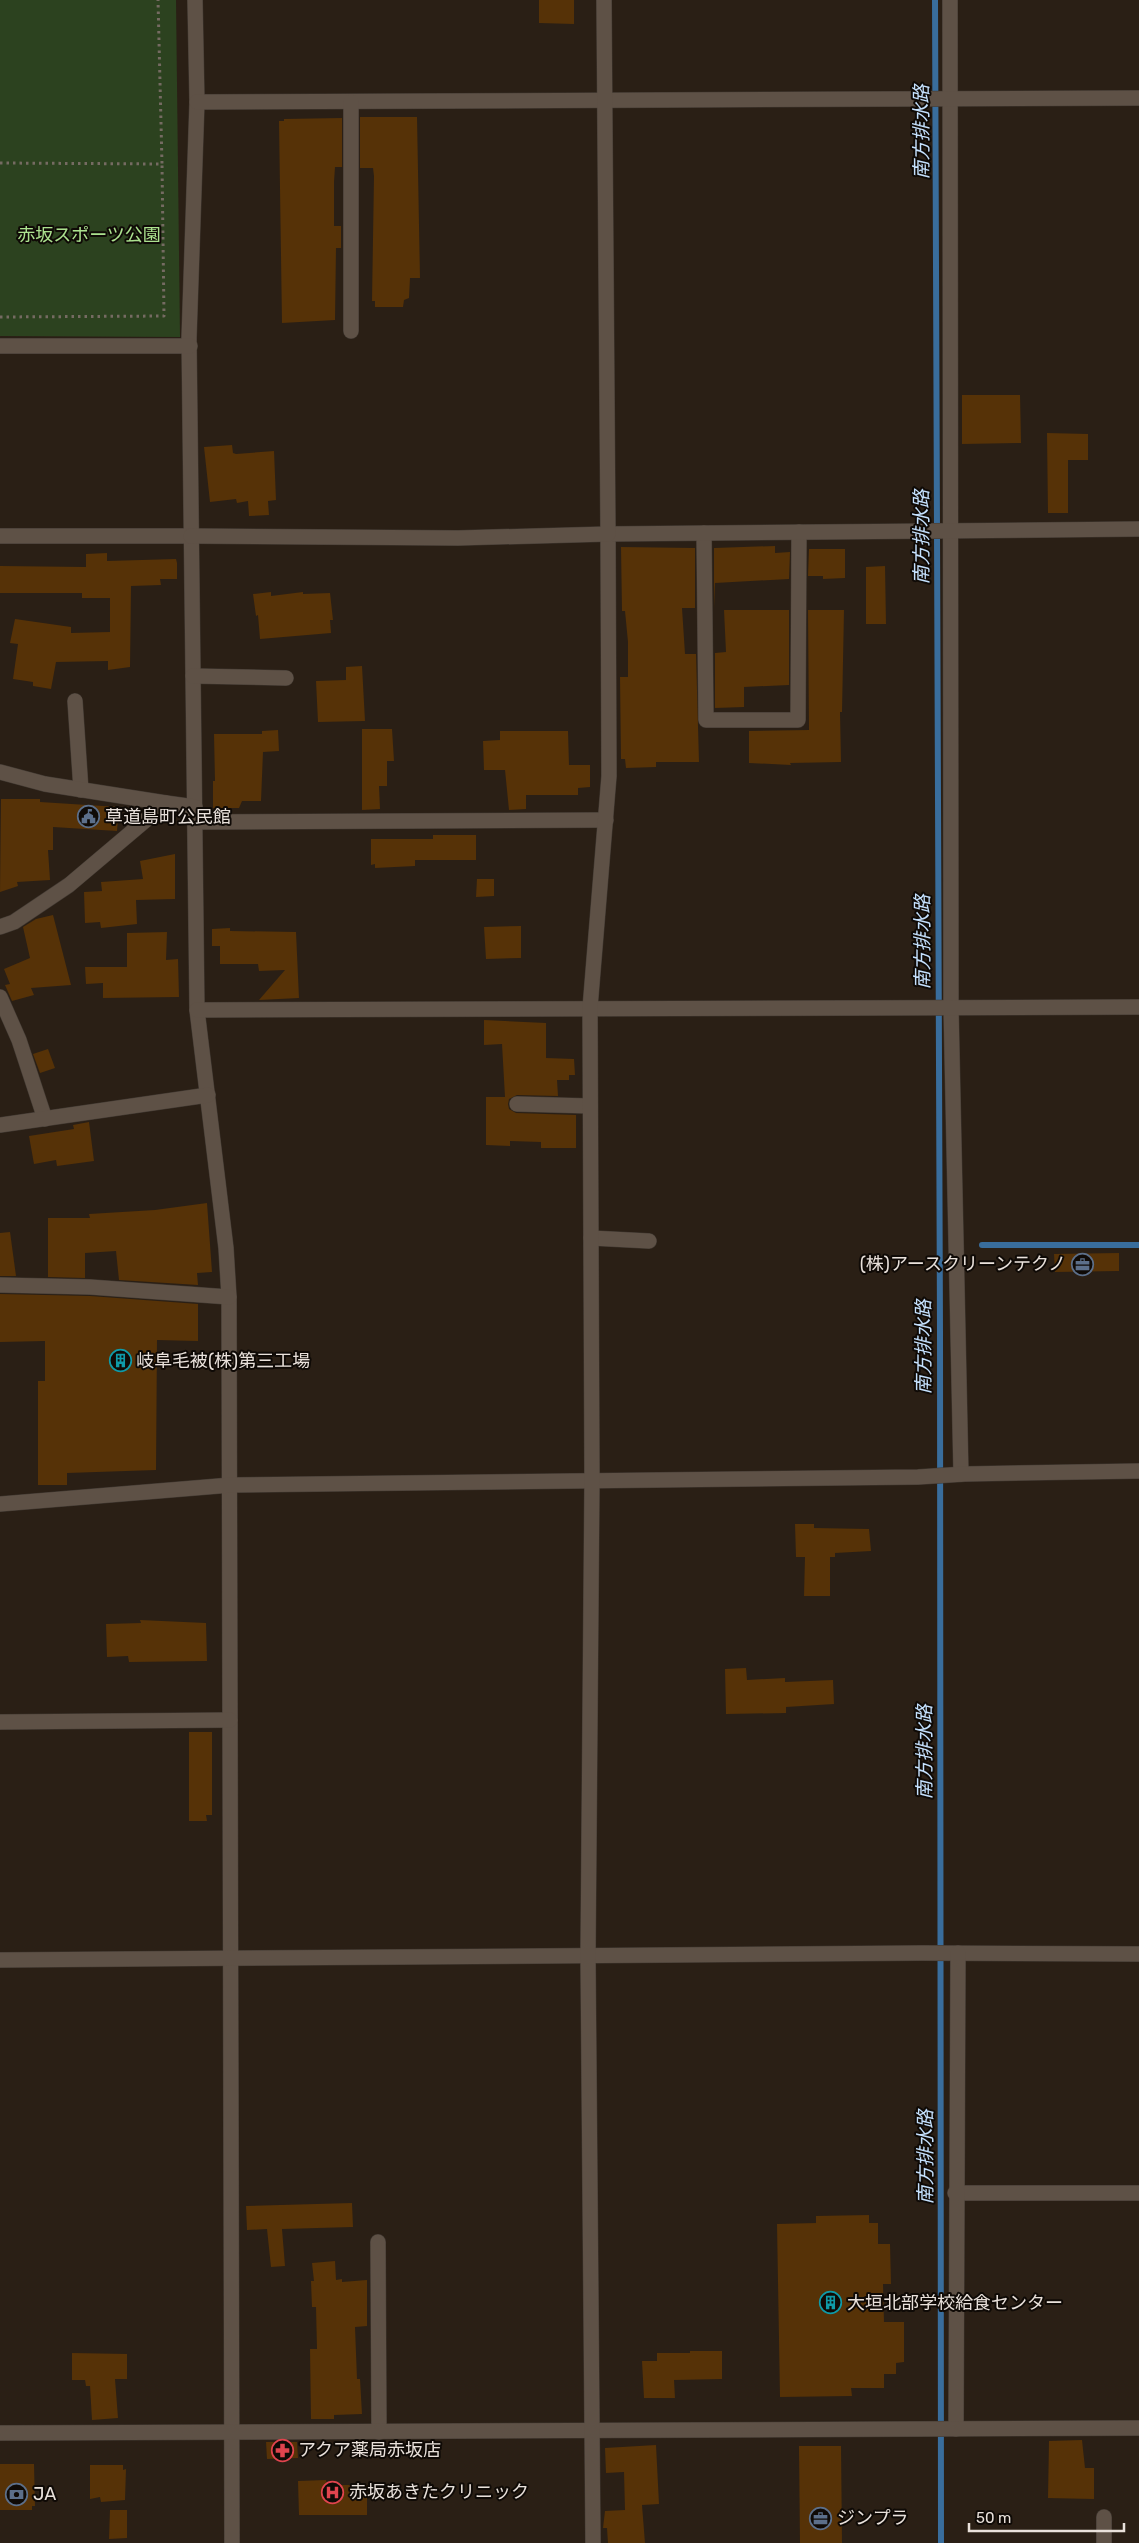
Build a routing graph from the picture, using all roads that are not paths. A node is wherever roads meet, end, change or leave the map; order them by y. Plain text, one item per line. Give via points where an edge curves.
1 (195, 0) edge
2 (604, 0) edge
3 (950, 0) edge
4 (949, 98) junction
5 (1139, 98) edge
6 (605, 100) junction
7 (197, 102) junction
8 (352, 102) junction
9 (351, 331) dead end
10 (0, 346) edge
11 (190, 346) junction
12 (1139, 529) edge
13 (950, 530) junction
14 (799, 532) junction
15 (704, 533) junction
16 (608, 534) junction
17 (0, 536) edge
18 (191, 536) junction
19 (193, 676) junction
20 (286, 678) dead end
21 (75, 701) dead end
22 (0, 772) edge
23 (81, 790) junction
24 (166, 803) junction
25 (195, 815) junction
26 (606, 820) junction
27 (0, 928) edge
28 (0, 997) edge
29 (950, 1007) junction
30 (1139, 1007) edge
31 (590, 1008) junction
32 (197, 1010) junction
33 (208, 1096) junction
34 (517, 1104) dead end
35 (590, 1106) junction
36 (45, 1119) junction
37 (0, 1125) edge
38 (591, 1238) junction
39 (649, 1241) dead end
40 (0, 1285) edge
41 (228, 1298) junction
42 (1139, 1471) edge
43 (957, 1474) junction
44 (592, 1479) junction
45 (231, 1485) junction
46 (0, 1504) edge
47 (230, 1720) junction
48 (0, 1722) edge
49 (956, 1953) junction
50 (1139, 1954) edge
51 (588, 1956) junction
52 (231, 1958) junction
53 (0, 1960) edge
54 (955, 2193) junction
55 (1139, 2193) edge
56 (378, 2242) dead end
57 (1139, 2428) edge
58 (955, 2429) junction
59 (591, 2431) junction
60 (231, 2432) junction
61 (379, 2432) junction
62 (0, 2433) edge
63 (1104, 2517) dead end
64 (232, 2543) edge
65 (593, 2543) edge
66 (1104, 2543) edge

1 - 7 street
2 - 6 street
3 - 4 street
4 - 5 street
4 - 6 street
4 - 13 street
6 - 8 street
6 - 16 street
7 - 8 street
7 - 11 street
8 - 9 street
10 - 11 street
11 - 18 street
12 - 13 street
13 - 14 street
13 - 29 street
14 - 15 street
14 - 15 street via 798,720 706,720
15 - 16 street
16 - 18 street via 458,538
16 - 26 street via 609,776
17 - 18 street
18 - 19 street
19 - 20 street
19 - 25 street
21 - 23 street
22 - 23 street
23 - 24 street
24 - 25 street
24 - 27 street via 69,885
25 - 26 street
25 - 32 street
26 - 31 street
28 - 36 street via 19,1040
29 - 30 street
29 - 31 street
29 - 43 street
31 - 32 street
31 - 35 street
32 - 33 street
33 - 36 street
33 - 41 street via 226,1248
34 - 35 street
35 - 38 street
36 - 37 street
38 - 39 street
38 - 44 street
40 - 41 street via 90,1287
41 - 45 street
42 - 43 street
43 - 44 street
44 - 45 street
44 - 51 street
45 - 46 street
45 - 47 street
47 - 48 street
47 - 52 street
49 - 50 street
49 - 51 street
49 - 54 street
51 - 52 street
51 - 59 street
52 - 53 street
52 - 60 street
54 - 55 street
54 - 58 street
56 - 61 street
57 - 58 street
58 - 59 street
59 - 61 street
59 - 65 street
60 - 61 street
60 - 62 street
60 - 64 street
63 - 66 street

